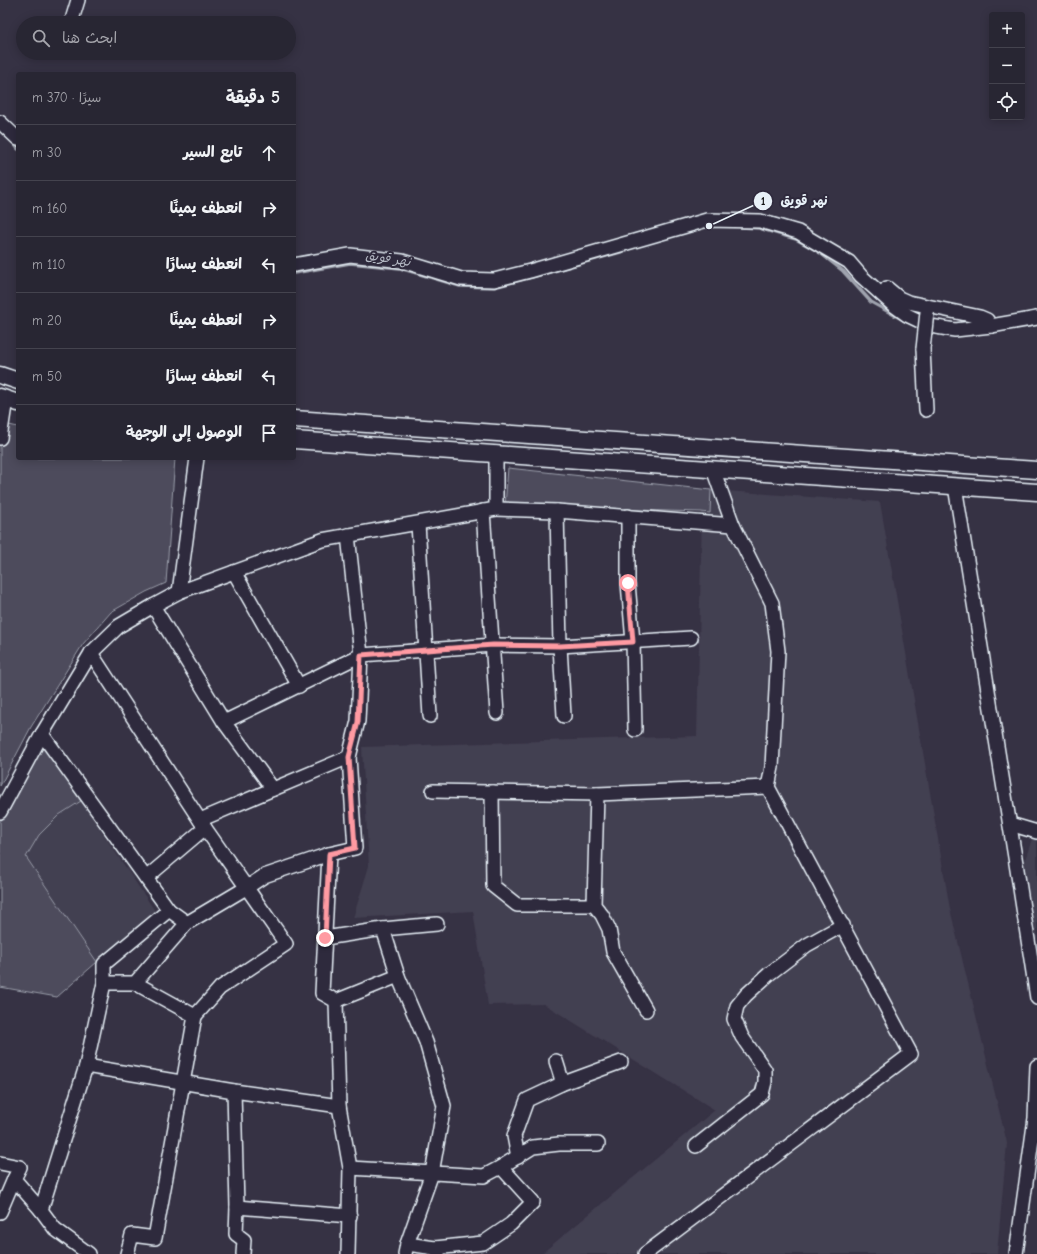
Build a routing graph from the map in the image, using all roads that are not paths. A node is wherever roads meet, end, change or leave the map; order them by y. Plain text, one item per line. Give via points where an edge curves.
1 (78, 0) edge
2 (73, 16) edge
3 (0, 122) edge
4 (16, 137) edge
5 (296, 265) edge
6 (861, 276) junction
7 (927, 307) junction
8 (1037, 318) edge
9 (991, 326) junction
10 (0, 374) edge
11 (16, 380) edge
12 (8, 399) edge
13 (926, 410) dead end
14 (296, 419) edge
15 (557, 437) junction
16 (0, 438) edge
17 (296, 440) edge
18 (496, 453) junction
19 (556, 458) junction
20 (197, 460) edge
21 (713, 469) junction
22 (1037, 470) edge
23 (955, 486) junction
24 (1037, 492) edge
25 (490, 510) junction
26 (557, 511) junction
27 (628, 516) junction
28 (418, 524) junction
29 (733, 525) junction
30 (348, 535) junction
31 (234, 572) junction
32 (179, 592) junction
33 (153, 606) junction
34 (691, 638) dead end
35 (633, 642) junction
36 (493, 645) junction
37 (560, 646) junction
38 (426, 649) junction
39 (92, 654) junction
40 (361, 655) junction
41 (299, 686) junction
42 (497, 713) dead end
43 (430, 716) dead end
44 (564, 716) dead end
45 (224, 722) junction
46 (635, 730) dead end
47 (42, 734) junction
48 (349, 757) junction
49 (768, 787) junction
50 (273, 789) junction
51 (433, 792) dead end
52 (492, 792) junction
53 (597, 794) junction
54 (0, 812) edge
55 (202, 824) junction
56 (1010, 824) junction
57 (1037, 832) edge
58 (329, 854) junction
59 (146, 878) junction
60 (246, 888) junction
61 (594, 905) junction
62 (169, 910) junction
63 (187, 922) junction
64 (437, 924) dead end
65 (843, 925) junction
66 (383, 929) junction
67 (325, 938) junction
68 (398, 976) junction
69 (104, 983) junction
70 (135, 983) junction
71 (1037, 998) edge
72 (336, 1001) junction
73 (646, 1010) dead end
74 (195, 1016) junction
75 (556, 1061) dead end
76 (621, 1062) dead end
77 (86, 1066) junction
78 (1037, 1066) edge
79 (183, 1083) junction
80 (561, 1084) junction
81 (234, 1091) junction
82 (339, 1106) junction
83 (598, 1144) dead end
84 (696, 1146) dead end
85 (518, 1156) junction
86 (0, 1163) edge
87 (501, 1167) junction
88 (350, 1168) junction
89 (432, 1173) junction
90 (14, 1180) junction
91 (237, 1207) junction
92 (41, 1210) junction
93 (0, 1212) edge
94 (350, 1216) junction
95 (406, 1249) edge
96 (436, 1251) edge
97 (89, 1254) edge
98 (127, 1254) edge
99 (243, 1254) edge
100 (348, 1254) edge
101 (645, 1254) edge
102 (1016, 1254) edge

1 - 2 street
3 - 4 street
5 - 6 street via 350,256 402,261 461,279 494,280 707,220 715,220 760,221 798,232 849,262
6 - 7 street via 878,281 893,294 908,302
6 - 9 street via 907,315 930,326 955,330
7 - 9 street via 980,317 987,320
7 - 13 street, bridge via 923,349
8 - 9 street
10 - 11 main road
12 - 16 street
14 - 15 main road
15 - 19 main road
15 - 22 main road
17 - 18 main road
18 - 19 main road
18 - 25 street
19 - 21 main road
20 - 32 street
21 - 23 main road
21 - 29 street
23 - 24 main road
23 - 56 street
25 - 26 street
25 - 28 street
25 - 36 street
26 - 27 street
26 - 37 street
27 - 29 street
27 - 35 street via 628,583
28 - 30 street
28 - 38 street
29 - 49 street via 772,603 778,651 772,767
30 - 31 street via 322,540
30 - 40 street
31 - 32 street
31 - 41 street
32 - 33 street
33 - 39 street via 119,626
33 - 45 street
34 - 35 street
35 - 37 street
35 - 46 street
36 - 37 street
36 - 38 street
36 - 42 street
37 - 44 street
38 - 40 street
38 - 43 street
39 - 47 street
39 - 55 street
40 - 41 street
40 - 48 street via 358,722
41 - 45 street
45 - 50 street
47 - 54 street
47 - 59 street
48 - 50 street
48 - 58 street via 355,848
49 - 53 street
49 - 65 street
50 - 55 street
51 - 52 street
52 - 53 street
52 - 61 street via 494,886 517,905
53 - 61 street
55 - 59 street
55 - 60 street
56 - 57 street
56 - 71 street
58 - 60 street via 264,876
58 - 67 street
59 - 62 street
60 - 63 street
60 - 74 street via 286,944 220,988
61 - 73 street via 609,929 613,952
62 - 63 street
62 - 69 street via 104,964
63 - 70 street
64 - 66 street
65 - 84 street via 807,945 769,974 737,1006 734,1019 742,1037 765,1070 762,1094
65 - 101 street via 911,1054
66 - 67 street
66 - 68 street
67 - 72 street via 322,993
68 - 72 street
68 - 89 street via 426,1042 444,1106
69 - 70 street
69 - 77 street
70 - 74 street
72 - 82 street
74 - 79 street
75 - 80 street
76 - 80 street
77 - 79 street
77 - 92 street
78 - 102 street via 1035,1118
79 - 81 street
79 - 98 street via 155,1238 132,1235
80 - 85 street via 527,1100 514,1136
81 - 82 street
81 - 91 street
82 - 88 street
83 - 85 street via 533,1147
85 - 87 street
86 - 90 street via 20,1167
87 - 89 street via 484,1176
87 - 96 street via 533,1202 511,1224 483,1244
88 - 89 street
88 - 94 street
89 - 95 street
90 - 92 street
90 - 93 street
91 - 94 street
91 - 99 street via 236,1234 244,1240
92 - 97 street via 55,1229
94 - 100 street
95 - 96 street

